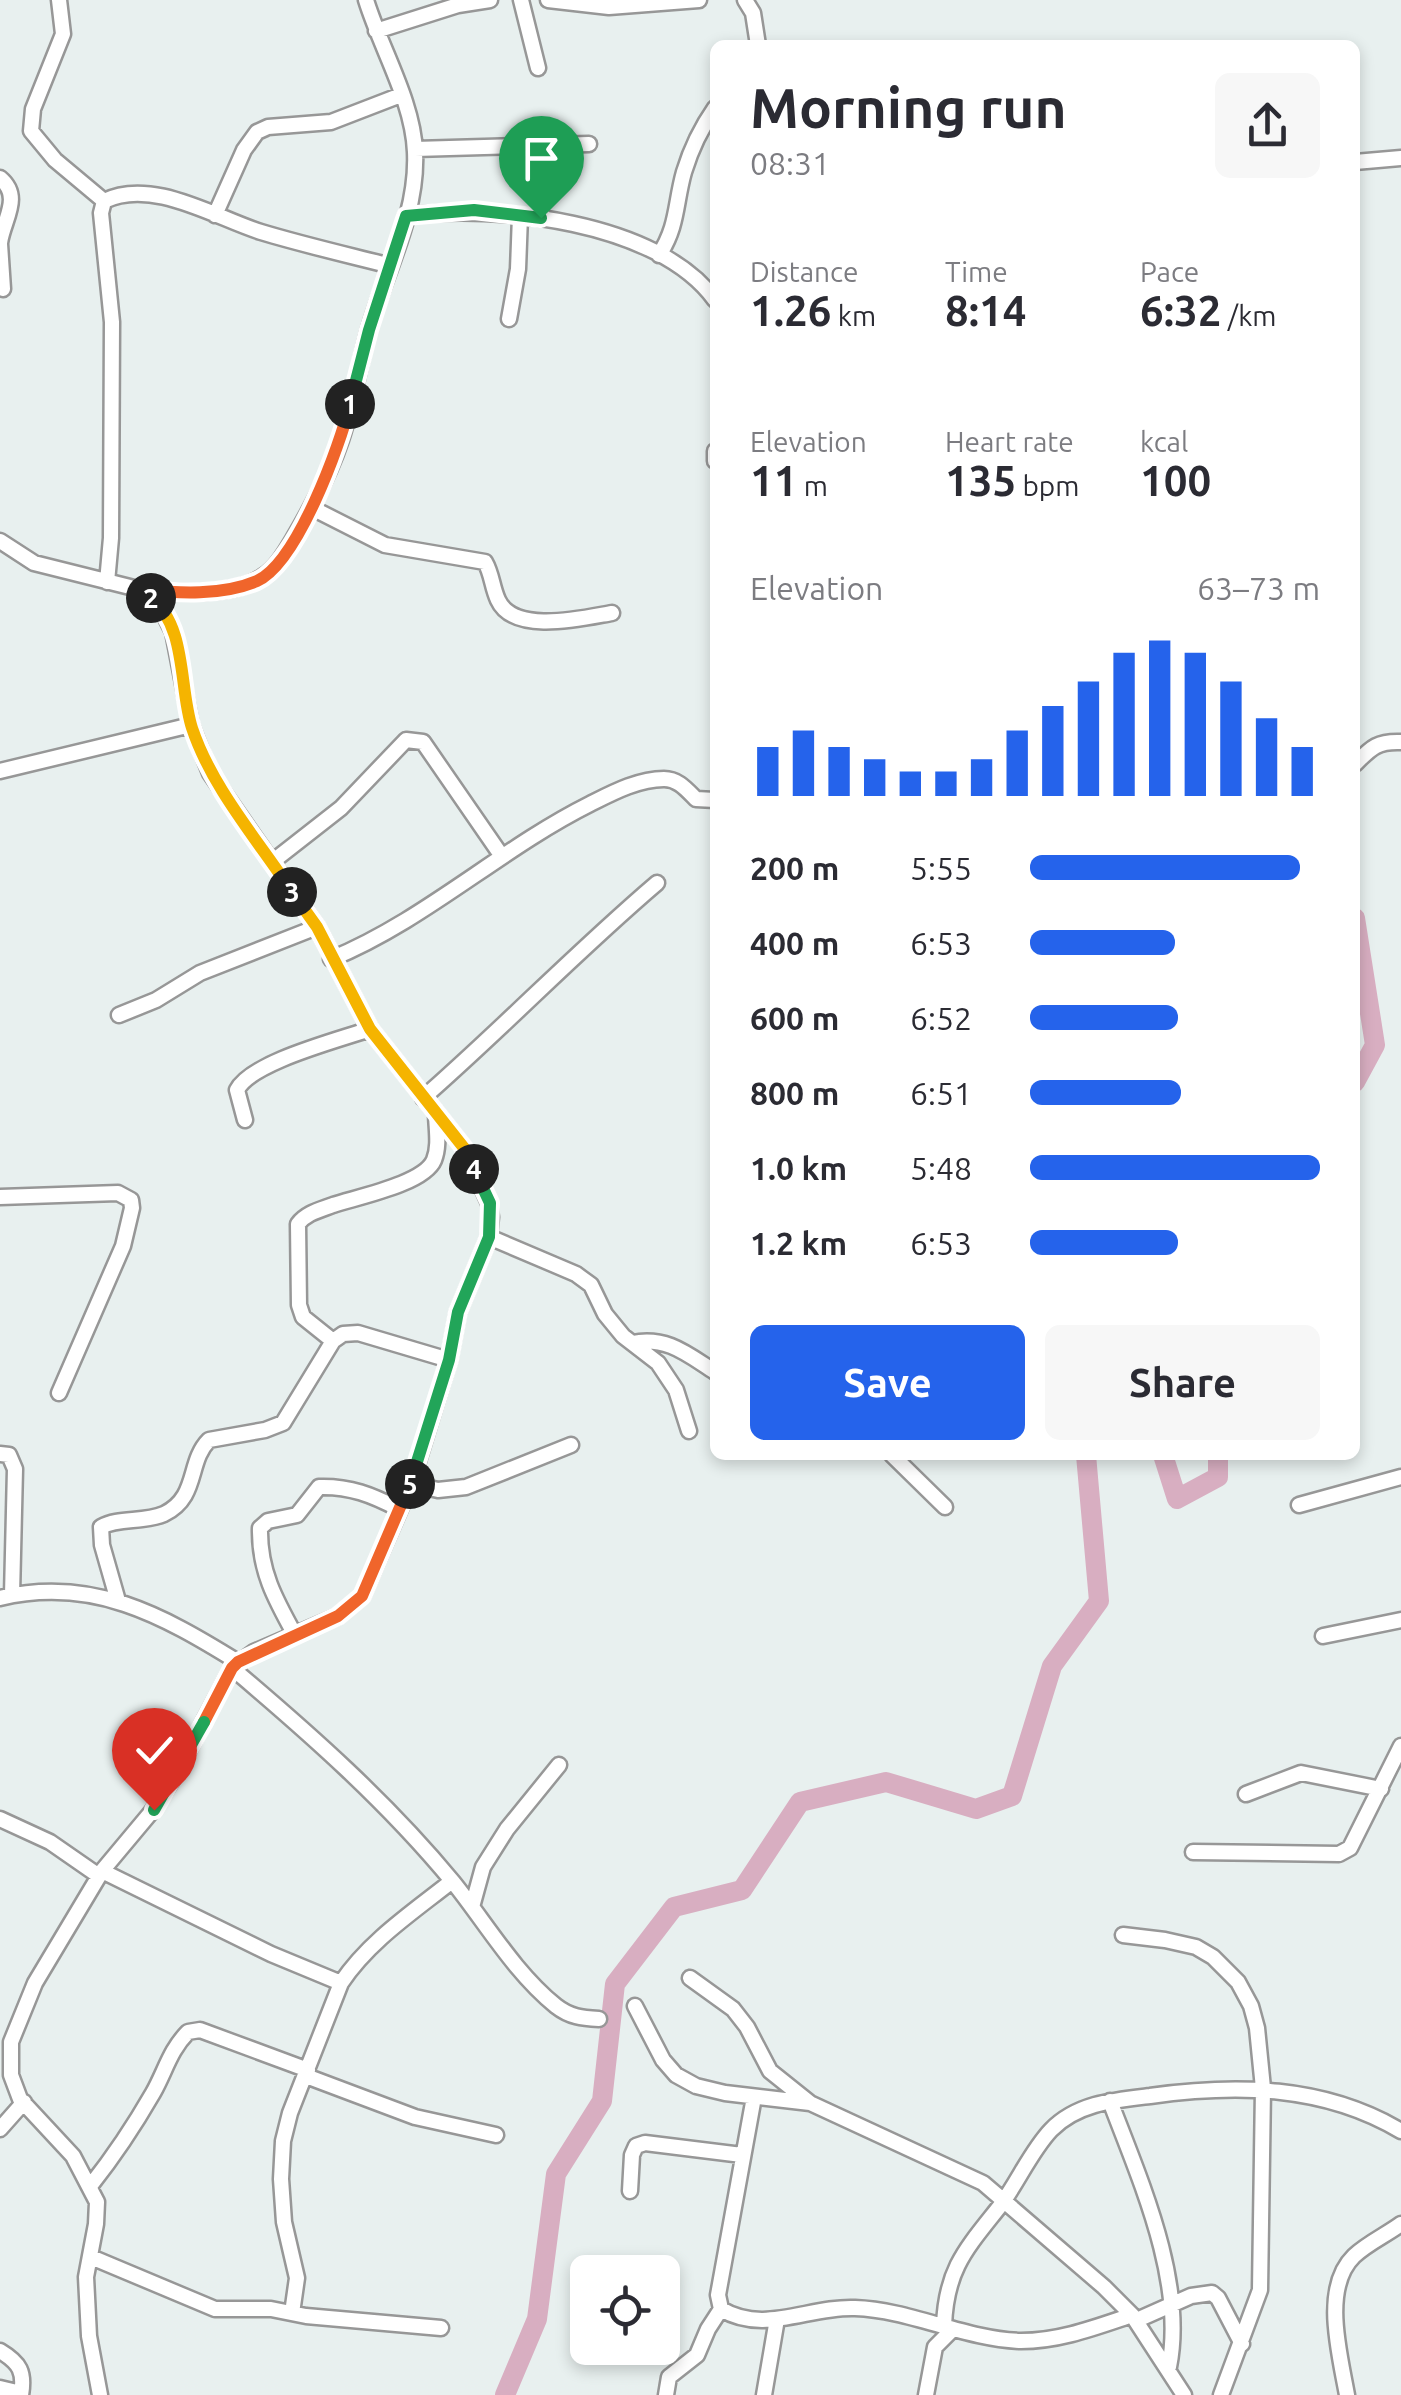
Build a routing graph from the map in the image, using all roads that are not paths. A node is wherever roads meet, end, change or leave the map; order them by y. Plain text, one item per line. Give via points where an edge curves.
1 (59, 0) edge
2 (366, 0) edge
3 (490, 0) edge
4 (521, 0) edge
5 (548, 0) edge
6 (698, 0) edge
7 (744, 0) edge
8 (376, 32) junction
9 (757, 40) edge
10 (538, 68) dead end
11 (401, 95) junction
12 (710, 116) edge
13 (589, 144) dead end
14 (415, 149) junction
15 (1401, 158) edge
16 (1360, 162) edge
17 (0, 178) edge
18 (104, 201) junction
19 (216, 214) junction
20 (406, 216) junction
21 (520, 216) junction
22 (0, 244) edge
23 (659, 255) junction
24 (391, 266) junction
25 (3, 289) dead end
26 (710, 294) edge
27 (509, 319) dead end
28 (312, 508) junction
29 (0, 541) edge
30 (107, 582) junction
31 (142, 590) junction
32 (612, 613) dead end
33 (191, 725) junction
34 (1401, 742) edge
35 (1360, 758) edge
36 (0, 771) edge
37 (710, 799) edge
38 (502, 854) junction
39 (272, 862) junction
40 (657, 884) dead end
41 (317, 927) junction
42 (331, 960) junction
43 (119, 1015) dead end
44 (370, 1029) junction
45 (424, 1098) junction
46 (436, 1111) junction
47 (245, 1120) dead end
48 (0, 1197) edge
49 (489, 1237) junction
50 (333, 1341) junction
51 (632, 1343) junction
52 (449, 1360) junction
53 (710, 1369) edge
54 (60, 1393) dead end
55 (690, 1432) dead end
56 (570, 1445) dead end
57 (0, 1454) edge
58 (897, 1460) edge
59 (1401, 1478) edge
60 (410, 1484) junction
61 (1299, 1505) dead end
62 (945, 1507) dead end
63 (399, 1509) junction
64 (6, 1596) edge
65 (118, 1600) junction
66 (1401, 1620) edge
67 (295, 1635) junction
68 (1323, 1636) dead end
69 (235, 1665) junction
70 (1401, 1746) edge
71 (559, 1765) dead end
72 (1380, 1788) junction
73 (1246, 1794) dead end
74 (0, 1819) edge
75 (1193, 1852) dead end
76 (101, 1873) junction
77 (452, 1882) junction
78 (472, 1907) junction
79 (1123, 1935) dead end
80 (690, 1978) dead end
81 (342, 1983) junction
82 (635, 2006) dead end
83 (599, 2019) dead end
84 (307, 2073) junction
85 (1263, 2088) junction
86 (754, 2097) junction
87 (1110, 2101) junction
88 (24, 2102) junction
89 (810, 2103) junction
90 (0, 2130) edge
91 (1401, 2130) edge
92 (496, 2135) dead end
93 (742, 2155) junction
94 (90, 2186) junction
95 (630, 2191) dead end
96 (1004, 2200) junction
97 (1401, 2224) edge
98 (91, 2257) junction
99 (1172, 2304) junction
100 (721, 2309) junction
101 (292, 2313) junction
102 (1135, 2318) junction
103 (777, 2319) junction
104 (441, 2328) dead end
105 (948, 2328) junction
106 (1242, 2344) junction
107 (0, 2351) edge
108 (1169, 2367) junction
109 (0, 2388) edge
110 (21, 2394) edge
111 (100, 2395) edge
112 (666, 2395) edge
113 (764, 2395) edge
114 (926, 2395) edge
115 (1184, 2395) edge
116 (1221, 2395) edge
117 (1347, 2395) edge

1 - 18 street via 63,34 31,130 54,160
2 - 8 street
3 - 8 street
4 - 10 street
5 - 6 street via 609,6
7 - 9 street
8 - 11 street
11 - 14 street
11 - 19 street via 330,122 257,132
12 - 23 street
13 - 14 street
14 - 20 street
15 - 16 street
17 - 22 street via 12,195
18 - 19 street via 130,194
18 - 30 street via 112,322
19 - 24 street
20 - 21 street via 474,210
20 - 24 street
21 - 23 street via 588,226
21 - 27 street
22 - 25 street
23 - 26 street via 688,270
24 - 28 street via 342,436
28 - 31 street via 283,557 258,580 214,591
28 - 32 street via 385,545 484,562 499,603 518,617 563,621
29 - 30 street via 34,564
30 - 31 street
31 - 33 street via 167,617
33 - 36 street
33 - 39 street via 210,773
34 - 35 street via 1380,742
37 - 38 street via 666,779 638,784
38 - 39 street via 415,739 406,740 340,808
38 - 42 street via 370,944
39 - 41 street
40 - 45 street
41 - 42 street
41 - 43 street via 200,973
42 - 44 street
44 - 45 street
44 - 47 street via 242,1080 237,1090
45 - 46 street
46 - 49 street via 464,1148 490,1203
46 - 50 street via 437,1145 426,1171 298,1224 299,1304 303,1317
48 - 54 street via 118,1193 130,1200 123,1246
49 - 51 street via 576,1274
49 - 52 street via 458,1312
50 - 52 street via 358,1333
50 - 65 street via 283,1422 208,1440 182,1500 168,1512 100,1527
51 - 53 street via 668,1342
51 - 55 street via 658,1363 676,1390
52 - 60 street
56 - 60 street via 466,1486
57 - 64 street via 9,1455 15,1469
58 - 62 street
59 - 61 street
60 - 63 street
63 - 67 street via 362,1596 338,1616
63 - 67 street via 356,1490 319,1486 297,1515 260,1528 268,1586
64 - 65 street via 72,1590
65 - 69 street via 187,1631
66 - 68 street
67 - 69 street
69 - 76 street via 154,1810
69 - 77 street via 388,1809
70 - 72 street
71 - 78 street via 483,1867
72 - 73 street via 1301,1773
72 - 75 street via 1350,1848 1339,1854
74 - 76 street
76 - 81 street
76 - 88 street via 35,1983 12,2042 11,2076
77 - 78 street
77 - 81 street via 376,1942
78 - 83 street via 556,2006 574,2018
79 - 85 street via 1196,1947 1228,1970 1251,2006
80 - 89 street via 733,2009 770,2071
81 - 84 street
82 - 86 street via 676,2075 696,2086
84 - 92 street via 415,2116
84 - 94 street via 200,2030 188,2032 132,2130
84 - 101 street via 283,2141 286,2237 297,2271
85 - 87 street
85 - 91 street via 1335,2102
85 - 106 street via 1260,2290
86 - 89 street
86 - 93 street
87 - 96 street via 1084,2108 1052,2130
87 - 99 street via 1151,2211
88 - 90 street
88 - 94 street via 73,2156
89 - 96 street
93 - 95 street via 645,2143 632,2155
93 - 100 street
94 - 98 street via 97,2202
96 - 102 street
96 - 105 street via 958,2260 944,2300
97 - 117 street via 1342,2272 1337,2328
98 - 101 street via 215,2309
98 - 111 street via 89,2336
99 - 102 street
99 - 106 street via 1212,2293
99 - 108 street
100 - 103 street via 748,2320
100 - 112 street via 697,2356 670,2376
101 - 104 street
102 - 105 street via 1042,2340
102 - 108 street
103 - 105 street via 848,2308
103 - 113 street
105 - 114 street via 935,2347
106 - 116 street
107 - 110 street via 20,2366
108 - 115 street
109 - 110 street

